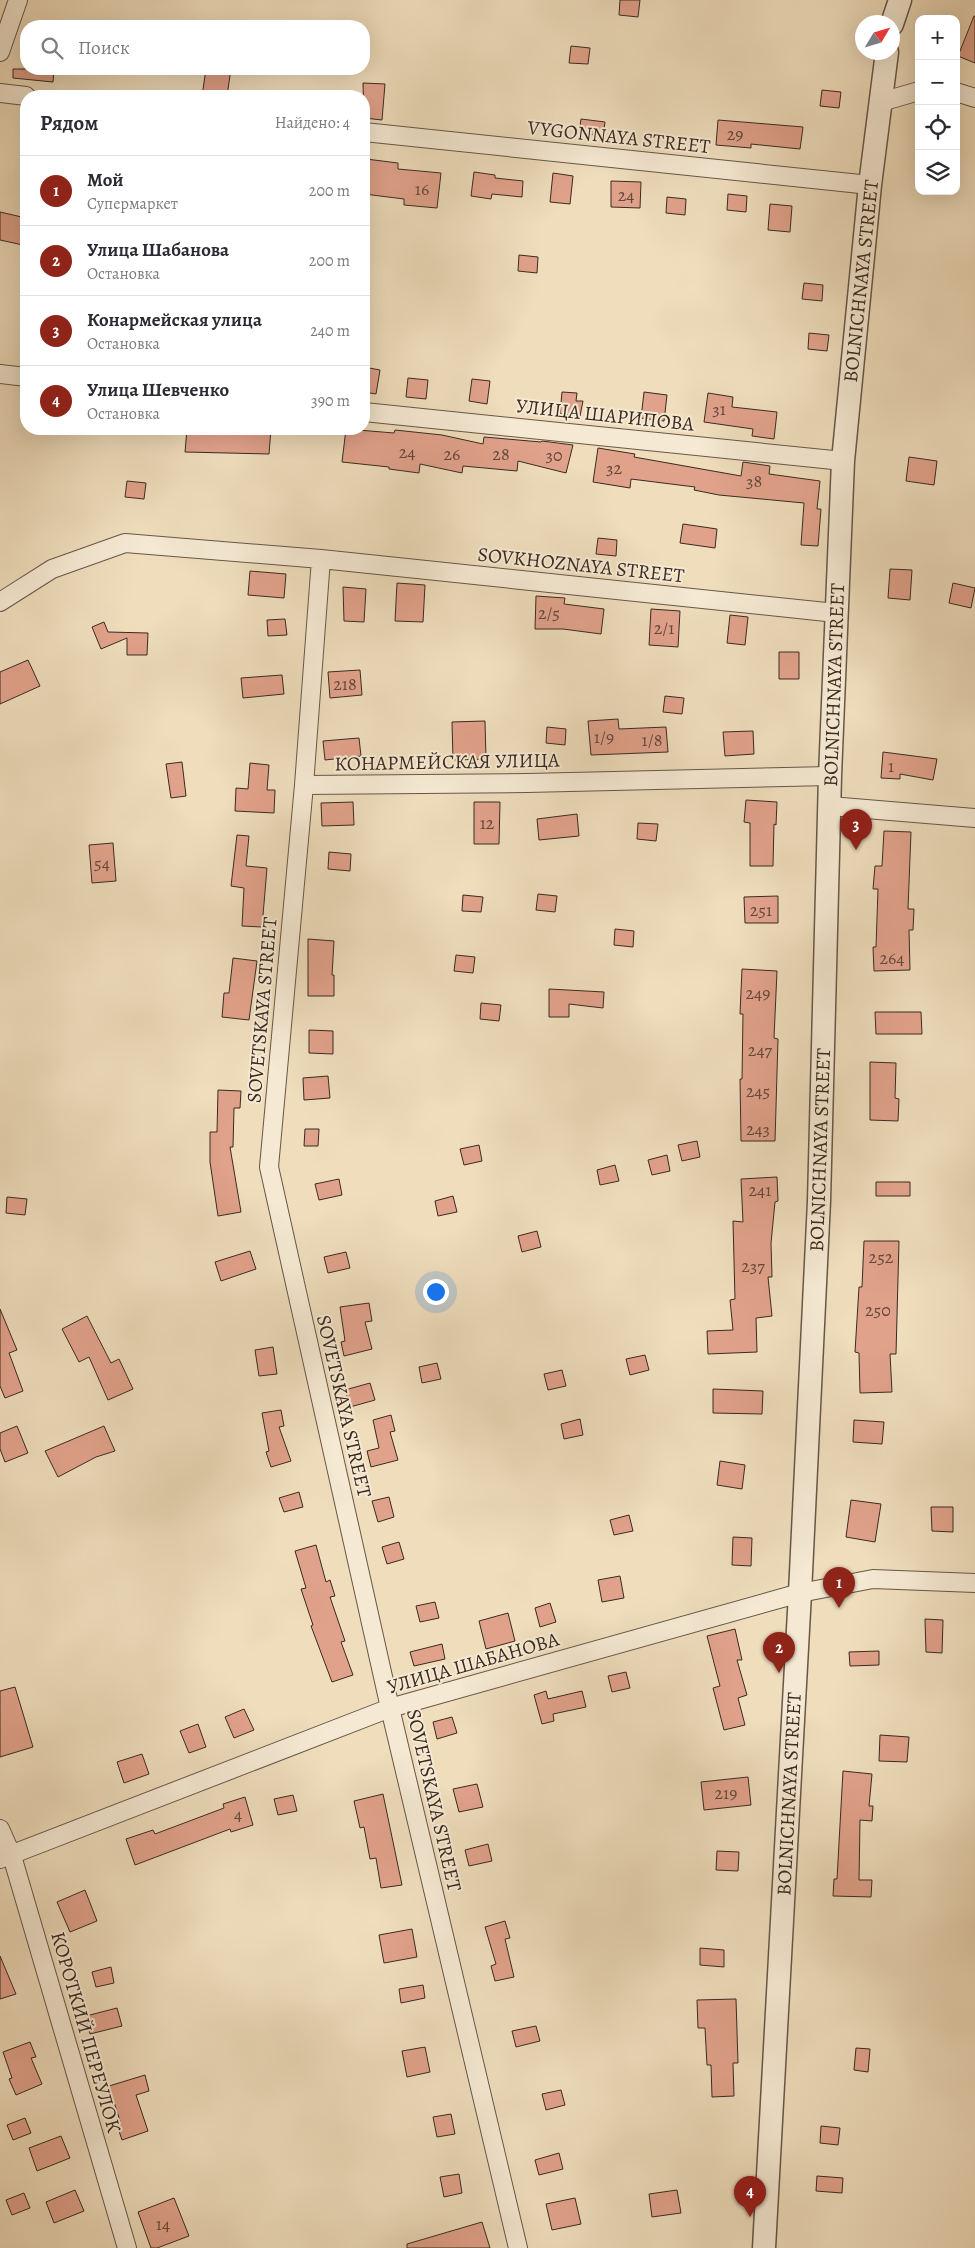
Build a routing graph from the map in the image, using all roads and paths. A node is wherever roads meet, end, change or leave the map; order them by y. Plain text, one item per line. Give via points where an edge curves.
1 (18, 0) edge
2 (900, 0) edge
3 (895, 15) edge
4 (0, 52) edge
5 (886, 60) edge
6 (915, 92) edge
7 (960, 93) edge
8 (0, 94) edge
9 (20, 96) edge
10 (975, 98) edge
11 (881, 102) junction
12 (370, 133) edge
13 (870, 185) junction
14 (0, 374) edge
15 (20, 376) edge
16 (370, 413) edge
17 (843, 461) junction
18 (321, 559) junction
19 (0, 602) edge
20 (836, 613) junction
21 (830, 776) junction
22 (304, 785) junction
23 (830, 806) junction
24 (975, 818) edge
25 (975, 1583) edge
26 (800, 1592) junction
27 (390, 1708) junction
28 (0, 1829) edge
29 (6, 1858) edge
30 (128, 2248) edge
31 (518, 2248) edge
32 (764, 2248) edge

1 - 4 street
2 - 3 street
5 - 11 street, BOLNICHNAYA STREET
6 - 11 street
7 - 10 street
8 - 9 street
11 - 13 street, BOLNICHNAYA STREET
12 - 13 street, VYGONNAYA STREET
13 - 17 street, BOLNICHNAYA STREET
14 - 15 street
16 - 17 street, УЛИЦА ШАРИПОВА
17 - 20 street, BOLNICHNAYA STREET
18 - 19 street via 125,543 52,569
18 - 20 street, SOVKHOZNAYA STREET
18 - 22 street, SOVETSKAYA STREET
20 - 21 street, BOLNICHNAYA STREET
21 - 22 street, КОНАРМЕЙСКАЯ УЛИЦА
21 - 23 street, BOLNICHNAYA STREET
22 - 27 street, SOVETSKAYA STREET via 269,1167
23 - 24 street
23 - 26 street, BOLNICHNAYA STREET via 819,1201
25 - 26 street, УЛИЦА ШАБАНОВА via 873,1579
26 - 27 street, УЛИЦА ШАБАНОВА
26 - 32 street, BOLNICHNAYA STREET
27 - 29 street, УЛИЦА ШАБАНОВА
27 - 31 street, SOVETSKAYA STREET
28 - 29 street, КОРОТКИЙ ПЕРЕУЛОК
29 - 30 street, КОРОТКИЙ ПЕРЕУЛОК

